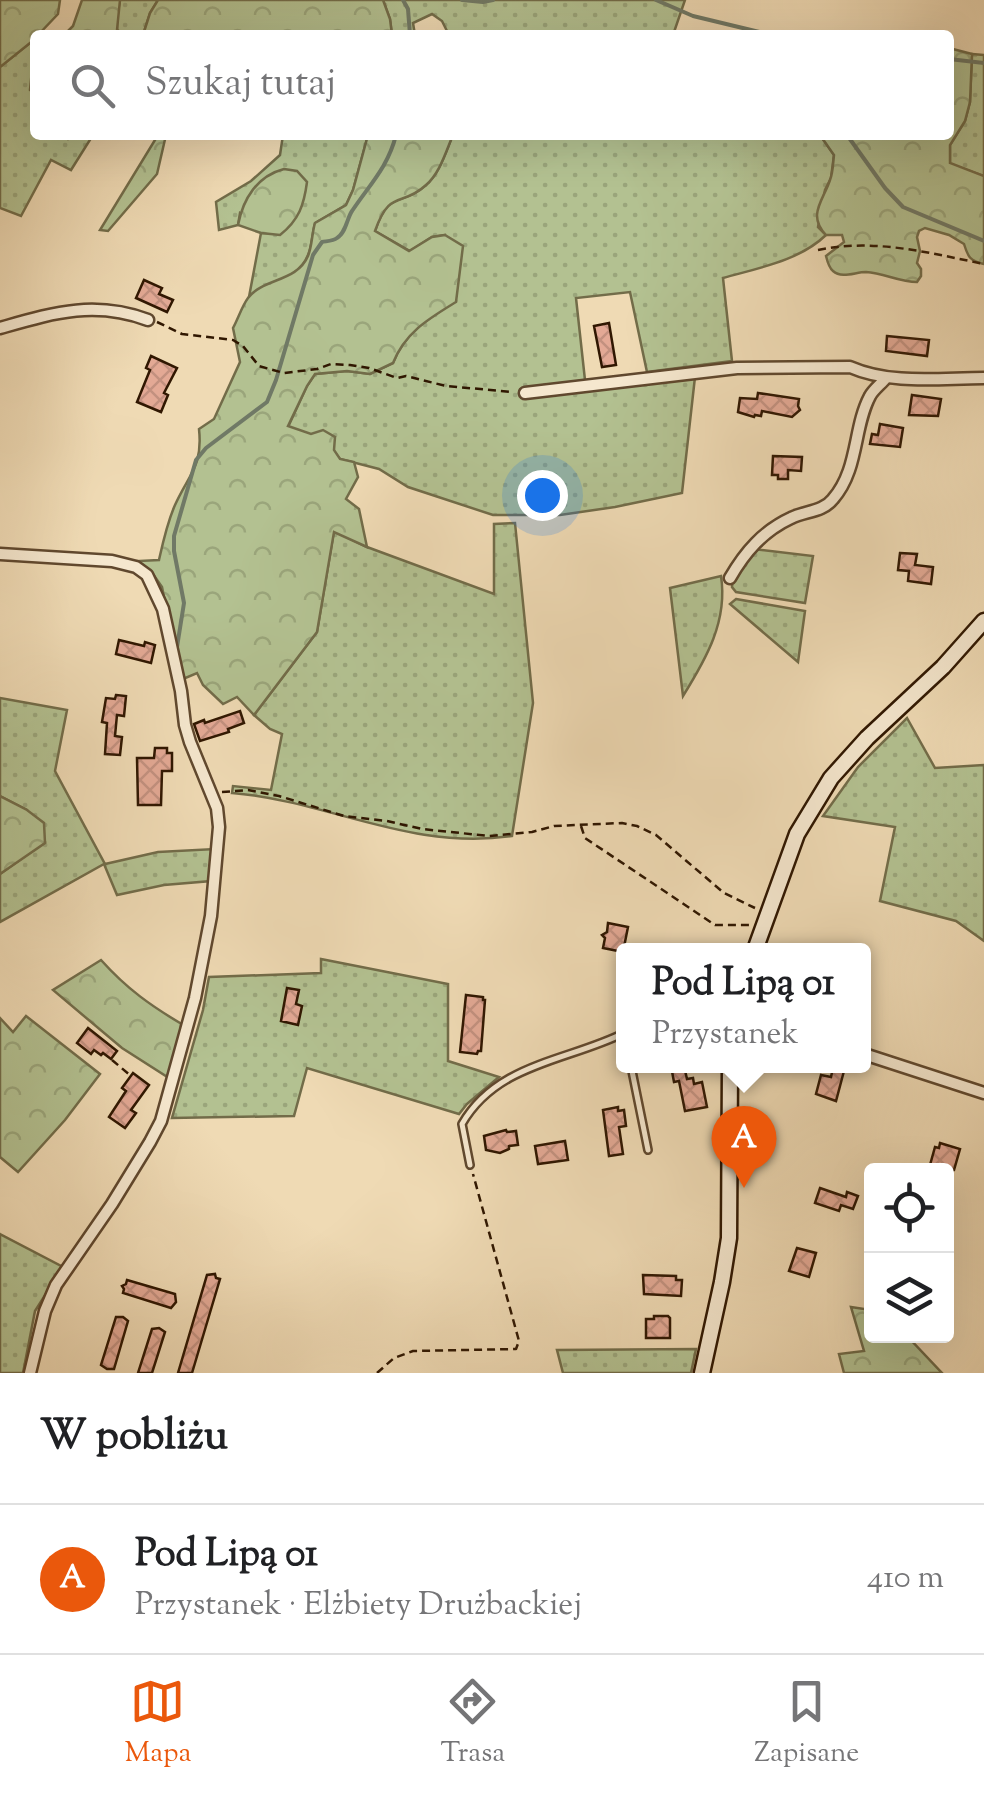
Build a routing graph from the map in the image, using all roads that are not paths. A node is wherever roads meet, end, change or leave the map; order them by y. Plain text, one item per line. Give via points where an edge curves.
1 (148, 320) road end
2 (0, 328) edge
3 (886, 378) junction
4 (984, 378) edge
5 (525, 392) road end
6 (0, 554) edge
7 (730, 578) dead end
8 (984, 621) edge
9 (756, 943) edge
10 (616, 1037) edge
11 (871, 1056) edge
12 (632, 1073) edge
13 (730, 1073) edge
14 (984, 1093) edge
15 (648, 1150) dead end
16 (470, 1165) road end
17 (30, 1373) edge
18 (702, 1373) edge

1 - 2 street via 101,308
3 - 4 street
3 - 5 street via 850,367 737,368
3 - 7 street via 870,395 849,475 832,502 778,524
6 - 17 street via 112,561 147,575 163,610 190,742 219,827 196,998 169,1097 150,1142 56,1285
8 - 9 street via 831,778 797,834
10 - 16 lane via 532,1066 471,1109 462,1124
11 - 14 street
12 - 15 lane
13 - 18 street via 728,1238

